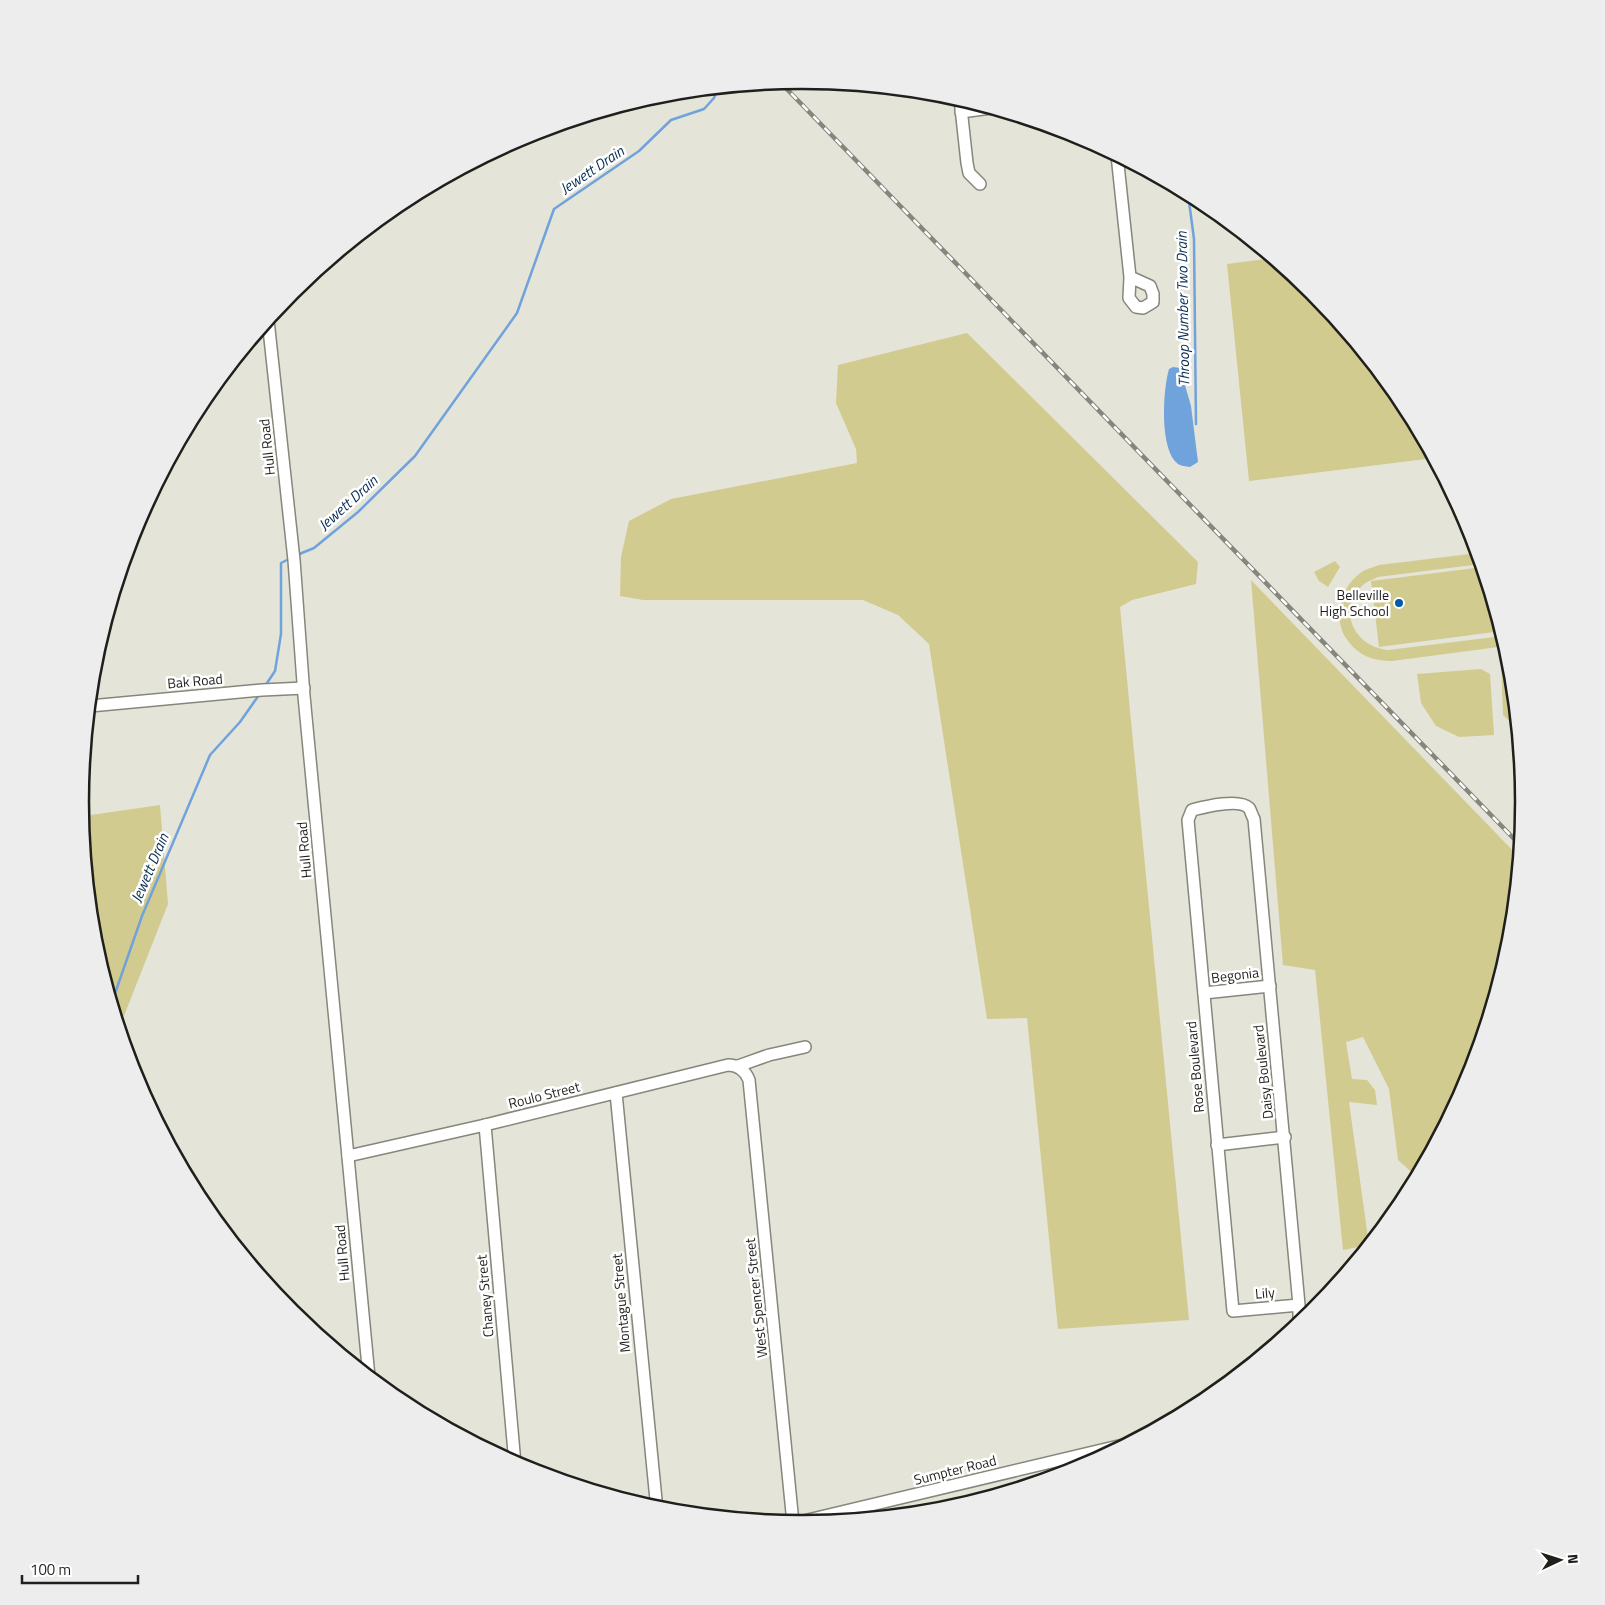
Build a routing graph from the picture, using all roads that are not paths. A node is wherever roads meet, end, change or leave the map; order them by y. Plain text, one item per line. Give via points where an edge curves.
1 (961, 107) edge
2 (975, 110) edge
3 (961, 112) junction
4 (1118, 162) edge
5 (980, 184) dead end
6 (1130, 277) dead end
7 (269, 329) edge
8 (304, 688) junction
9 (96, 705) edge
10 (1188, 820) joint
11 (1270, 986) junction
12 (1204, 994) junction
13 (805, 1047) dead end
14 (741, 1069) junction
15 (616, 1092) junction
16 (485, 1125) junction
17 (1285, 1137) junction
18 (1217, 1145) junction
19 (348, 1156) junction
20 (1299, 1305) junction
21 (1233, 1311) joint
22 (1299, 1315) edge
23 (368, 1369) edge
24 (1102, 1450) edge
25 (514, 1455) edge
26 (656, 1501) edge
27 (842, 1515) edge
28 (791, 1516) edge

1 - 3 street
2 - 3 street
3 - 5 street via 969,173
4 - 6 street
7 - 8 street, Hull Road
8 - 9 street, Bak Road
8 - 19 street, Hull Road
10 - 11 street, Daisy Boulevard via 1192,810 1208,806 1244,804 1250,809
10 - 12 street, Rose Boulevard
11 - 12 street, Begonia
11 - 17 street, Daisy Boulevard
12 - 18 street, Rose Boulevard
13 - 14 street, Roulo Street via 769,1055
14 - 15 street, Roulo Street via 728,1065
14 - 28 street, West Spencer Street via 749,1080
15 - 16 street, Roulo Street
15 - 26 street, Montague Street
16 - 19 street, Roulo Street
16 - 25 street, Chaney Street
17 - 18 street
17 - 20 street, Daisy Boulevard
18 - 21 street, Rose Boulevard
19 - 23 street, Hull Road
20 - 21 street, Lily
20 - 22 street, Daisy Boulevard
24 - 27 street, Sumpter Road

